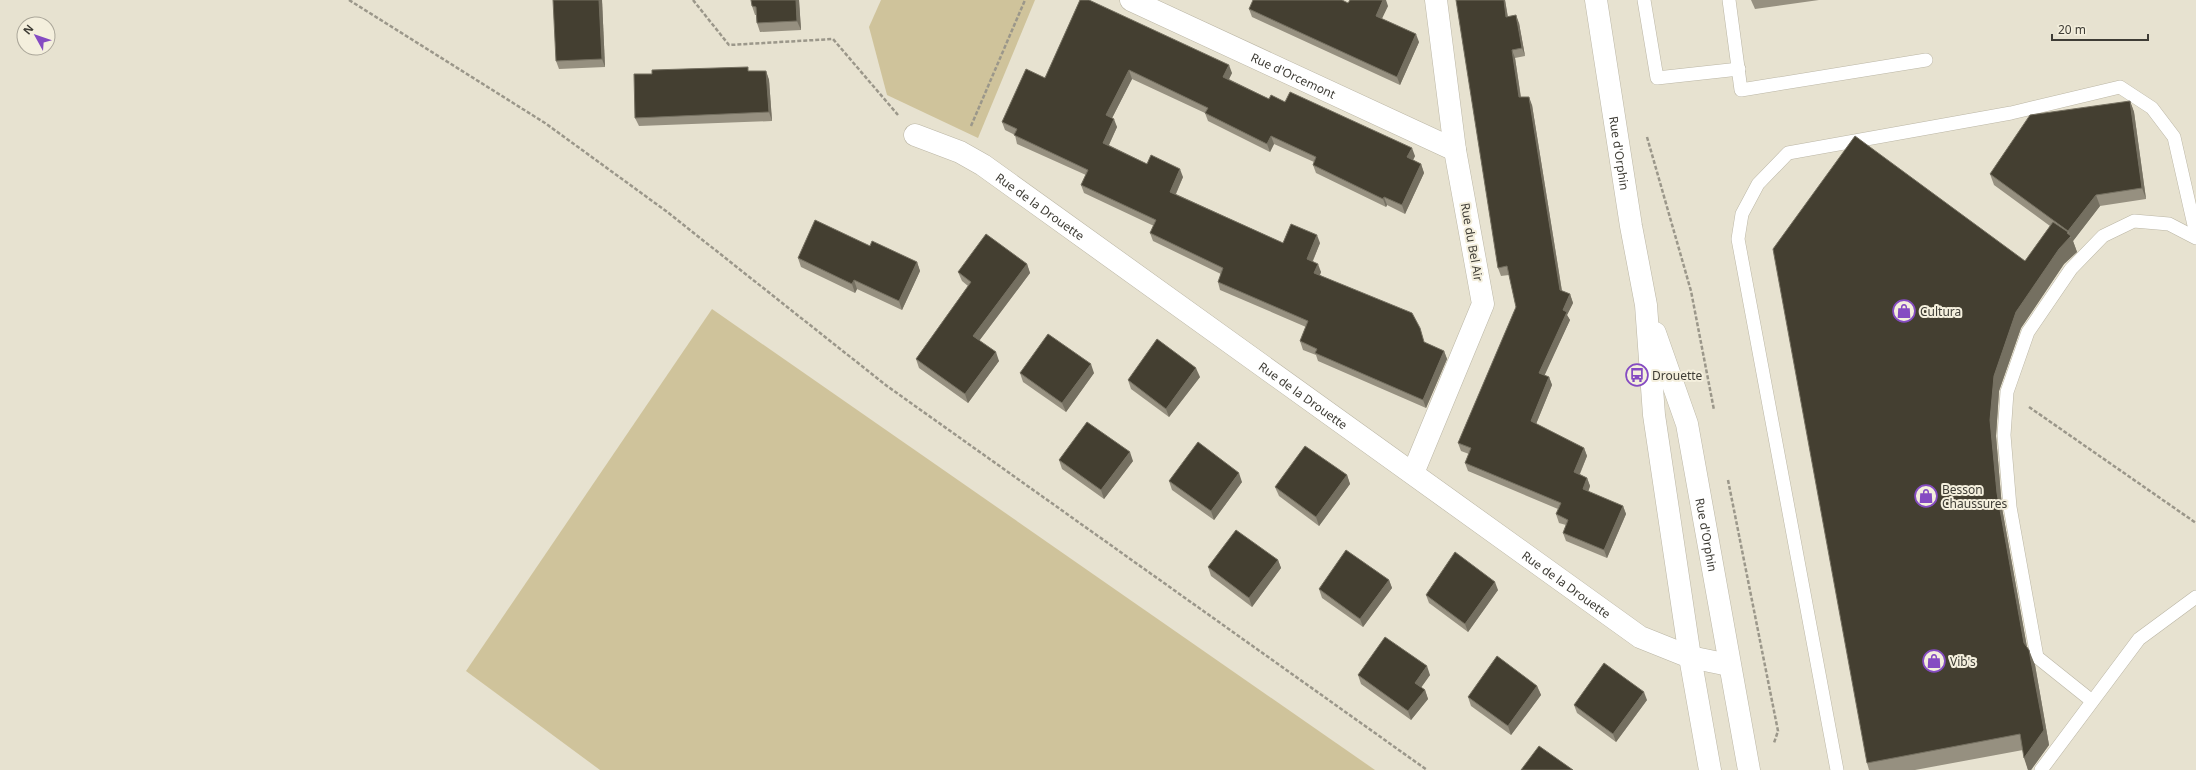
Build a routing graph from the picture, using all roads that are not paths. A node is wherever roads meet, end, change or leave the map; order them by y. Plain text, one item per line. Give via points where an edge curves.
1 (1131, 0) edge
2 (1436, 0) edge
3 (1596, 0) edge
4 (1644, 0) edge
5 (1729, 0) edge
6 (1926, 60) dead end
7 (1739, 69) junction
8 (915, 135) road end
9 (1455, 150) junction
10 (2196, 234) edge
11 (2196, 238) edge
12 (1646, 305) junction
13 (1413, 473) junction
14 (2196, 597) edge
15 (1690, 657) junction
16 (1730, 665) junction
17 (2092, 701) junction
18 (1710, 770) edge
19 (1749, 770) edge
20 (1837, 770) edge
21 (2041, 770) edge

1 - 9 street, Rue d'Orcemont
2 - 9 street, Rue du Bel Air
3 - 12 street, Rue d'Orphin via 1631,226
4 - 7 lane via 1657,78
5 - 7 lane
6 - 7 lane via 1742,90
8 - 13 street, Rue de la Drouette via 960,152 983,165
9 - 13 street, Rue du Bel Air via 1483,304
10 - 20 lane via 2174,137 2152,108 2120,87 2011,113 1788,153 1758,184 1742,214 1738,239
11 - 17 lane via 2169,224 2134,221 2103,236 2071,269 2028,332 2007,392 2004,435 2010,507 2037,657
12 - 15 street, Rue d'Orphin via 1654,415
12 - 16 street, Rue d'Orphin via 1687,424
13 - 15 street, Rue de la Drouette via 1640,637
14 - 17 lane via 2139,639
15 - 16 street, Rue de la Drouette
15 - 18 street, Rue d'Orphin
16 - 19 street, Rue d'Orphin
17 - 21 lane

